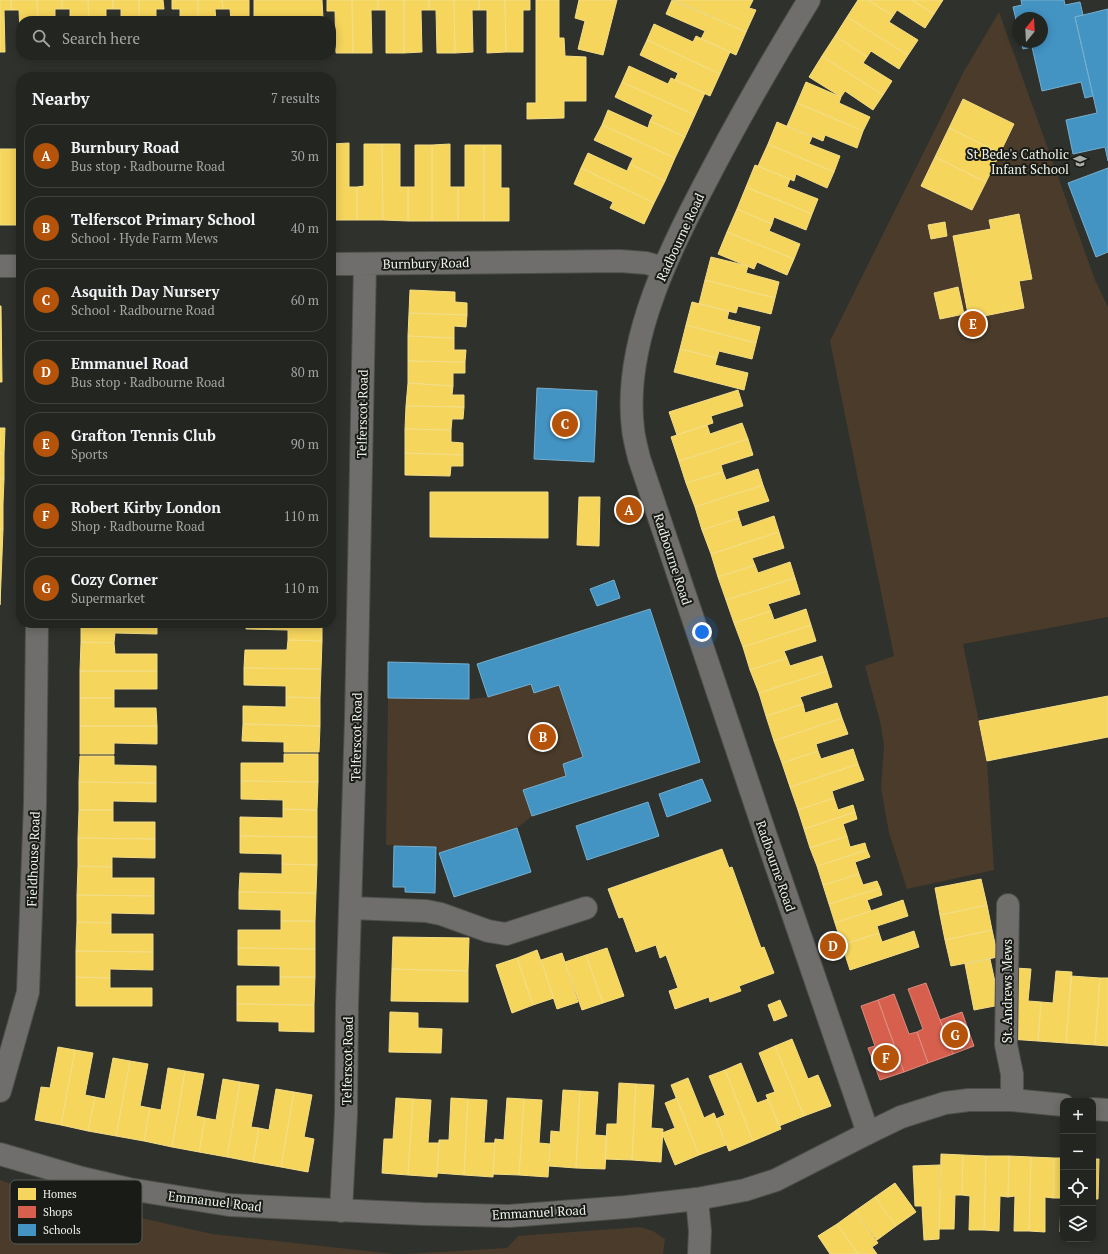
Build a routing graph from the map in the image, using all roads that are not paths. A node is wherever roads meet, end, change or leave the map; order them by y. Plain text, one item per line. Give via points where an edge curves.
1 (809, 0) edge
2 (336, 264) edge
3 (365, 264) junction
4 (0, 266) edge
5 (16, 266) edge
6 (664, 268) junction
7 (37, 628) edge
8 (1008, 905) dead end
9 (351, 908) junction
10 (586, 908) dead end
11 (0, 1090) edge
12 (1012, 1100) junction
13 (1060, 1106) edge
14 (1096, 1109) edge
15 (1108, 1110) edge
16 (868, 1133) junction
17 (0, 1154) edge
18 (92, 1180) edge
19 (142, 1190) edge
20 (697, 1199) junction
21 (341, 1211) junction
22 (699, 1254) edge

1 - 6 street, Radbourne Road via 734,128
2 - 3 street, Burnbury Road
3 - 6 street, Burnbury Road via 620,261
3 - 9 street, Telferscot Road
4 - 5 street
6 - 16 street, Radbourne Road via 646,318 635,372 632,398 633,428 640,458 774,861
7 - 11 street, Fieldhouse Road via 35,804 28,992
8 - 12 street, St. Andrews Mews via 1006,1045 1012,1074
9 - 10 street via 426,911 488,931 506,934
9 - 21 street, Telferscot Road
12 - 13 street, Emmanuel Road
12 - 16 street, Emmanuel Road via 969,1100 945,1104 908,1115
14 - 15 street
16 - 20 street, Emmanuel Road via 776,1180 745,1190
17 - 18 street, Emmanuel Road
19 - 21 street, Emmanuel Road via 229,1205
20 - 21 street, Emmanuel Road via 509,1216
20 - 22 street

